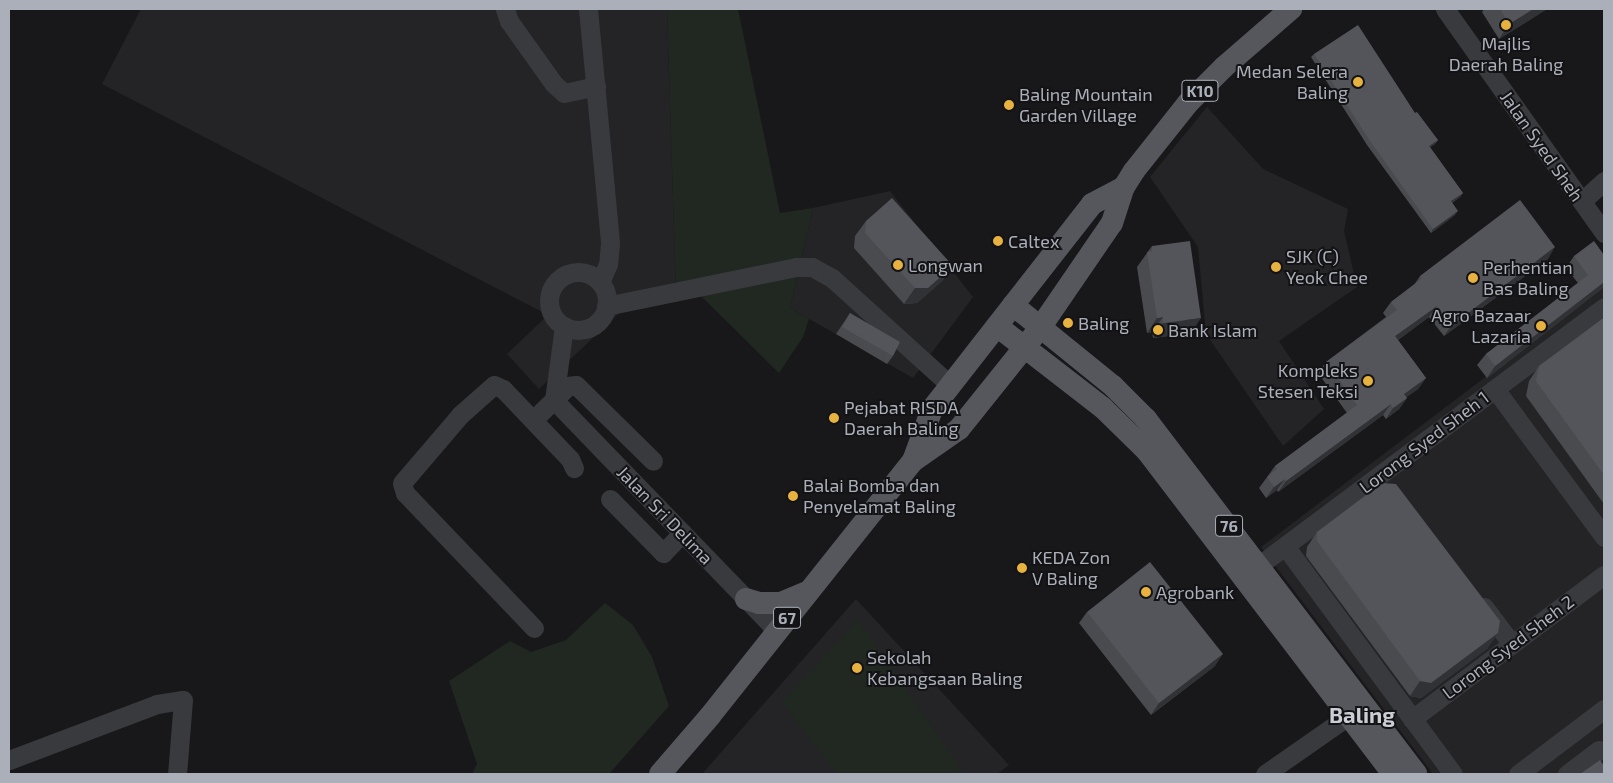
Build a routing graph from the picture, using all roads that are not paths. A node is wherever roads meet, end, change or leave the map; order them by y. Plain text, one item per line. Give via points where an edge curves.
1 (505, 9) edge
2 (588, 9) edge
3 (1291, 9) edge
4 (1445, 9) edge
5 (596, 86) junction
6 (1604, 182) edge
7 (1124, 187) junction
8 (1582, 201) junction
9 (1604, 233) edge
10 (600, 282) junction
11 (1068, 288) junction
12 (606, 306) junction
13 (1012, 306) junction
14 (1604, 309) edge
15 (564, 326) junction
16 (996, 326) junction
17 (1040, 328) junction
18 (1024, 346) junction
19 (1067, 349) junction
20 (950, 385) junction
21 (1495, 389) junction
22 (554, 400) junction
23 (533, 420) junction
24 (913, 461) junction
25 (652, 462) dead end
26 (574, 468) dead end
27 (1383, 472) junction
28 (1395, 488) edge
29 (610, 499) dead end
30 (682, 533) junction
31 (1604, 537) edge
32 (1285, 546) junction
33 (1251, 572) junction
34 (1604, 575) edge
35 (1471, 589) edge
36 (808, 591) junction
37 (746, 599) junction
38 (534, 628) dead end
39 (777, 631) junction
40 (1512, 644) junction
41 (1604, 709) edge
42 (1348, 716) junction
43 (1412, 719) junction
44 (1581, 726) junction
45 (1602, 754) edge
46 (9, 760) edge
47 (178, 774) edge
48 (660, 774) edge
49 (1265, 774) edge
50 (1393, 774) edge
51 (1416, 774) edge
52 (1453, 774) edge
53 (1518, 774) edge
54 (1567, 774) edge

1 - 5 street via 509,21 564,93
2 - 5 street
3 - 7 main road, K10 via 1230,60 1188,103
4 - 8 street, Jalan Syed Sheh
5 - 10 street via 610,243 608,264
6 - 8 street
7 - 11 main road, K10 via 1112,223
7 - 13 main road, K10 via 1092,204
8 - 9 street, Jalan Syed Sheh
10 - 12 street
10 - 15 street via 588,273 573,272 553,284 550,308
11 - 17 main road, K10
11 - 19 main road via 1062,308 1062,333
12 - 15 street via 598,322 590,327 573,329
12 - 20 street via 796,267 812,267 832,278
13 - 16 main road, 67
13 - 17 main road, 76
14 - 21 street, Lorong Syed Sheh 1
15 - 22 street
16 - 18 main road, 76
16 - 20 main road, 67
17 - 18 main road, 67
17 - 19 main road, 76
18 - 24 main road, 67 via 959,429
18 - 33 main road, 76 via 1103,408 1147,450
19 - 33 main road, 76 via 1146,419
20 - 24 main road, 67 via 932,409
21 - 27 street, Lorong Syed Sheh 1
21 - 31 street
22 - 23 street
22 - 25 street via 568,386 576,385
22 - 30 street, Jalan Sri Delima
23 - 26 street via 570,459
23 - 38 street via 503,389 490,387 460,415 404,480 402,487
24 - 36 main road, 67
27 - 28 street
27 - 32 street, Lorong Syed Sheh 1
29 - 30 street via 663,552
30 - 37 street, Jalan Sri Delima
32 - 33 street, Lorong Syed Sheh 1
32 - 43 street
33 - 42 main road, 76
33 - 51 main road, 76
34 - 40 street, Lorong Syed Sheh 2
35 - 40 street
36 - 37 main road via 781,602 759,603
36 - 39 main road, 67
37 - 39 street, Jalan Sri Delima
39 - 48 main road, 67
40 - 43 street, Lorong Syed Sheh 2
41 - 44 street
42 - 49 street
42 - 50 main road, 76
43 - 52 street
44 - 45 street
44 - 53 street
45 - 54 street
46 - 47 street via 158,704 183,700

